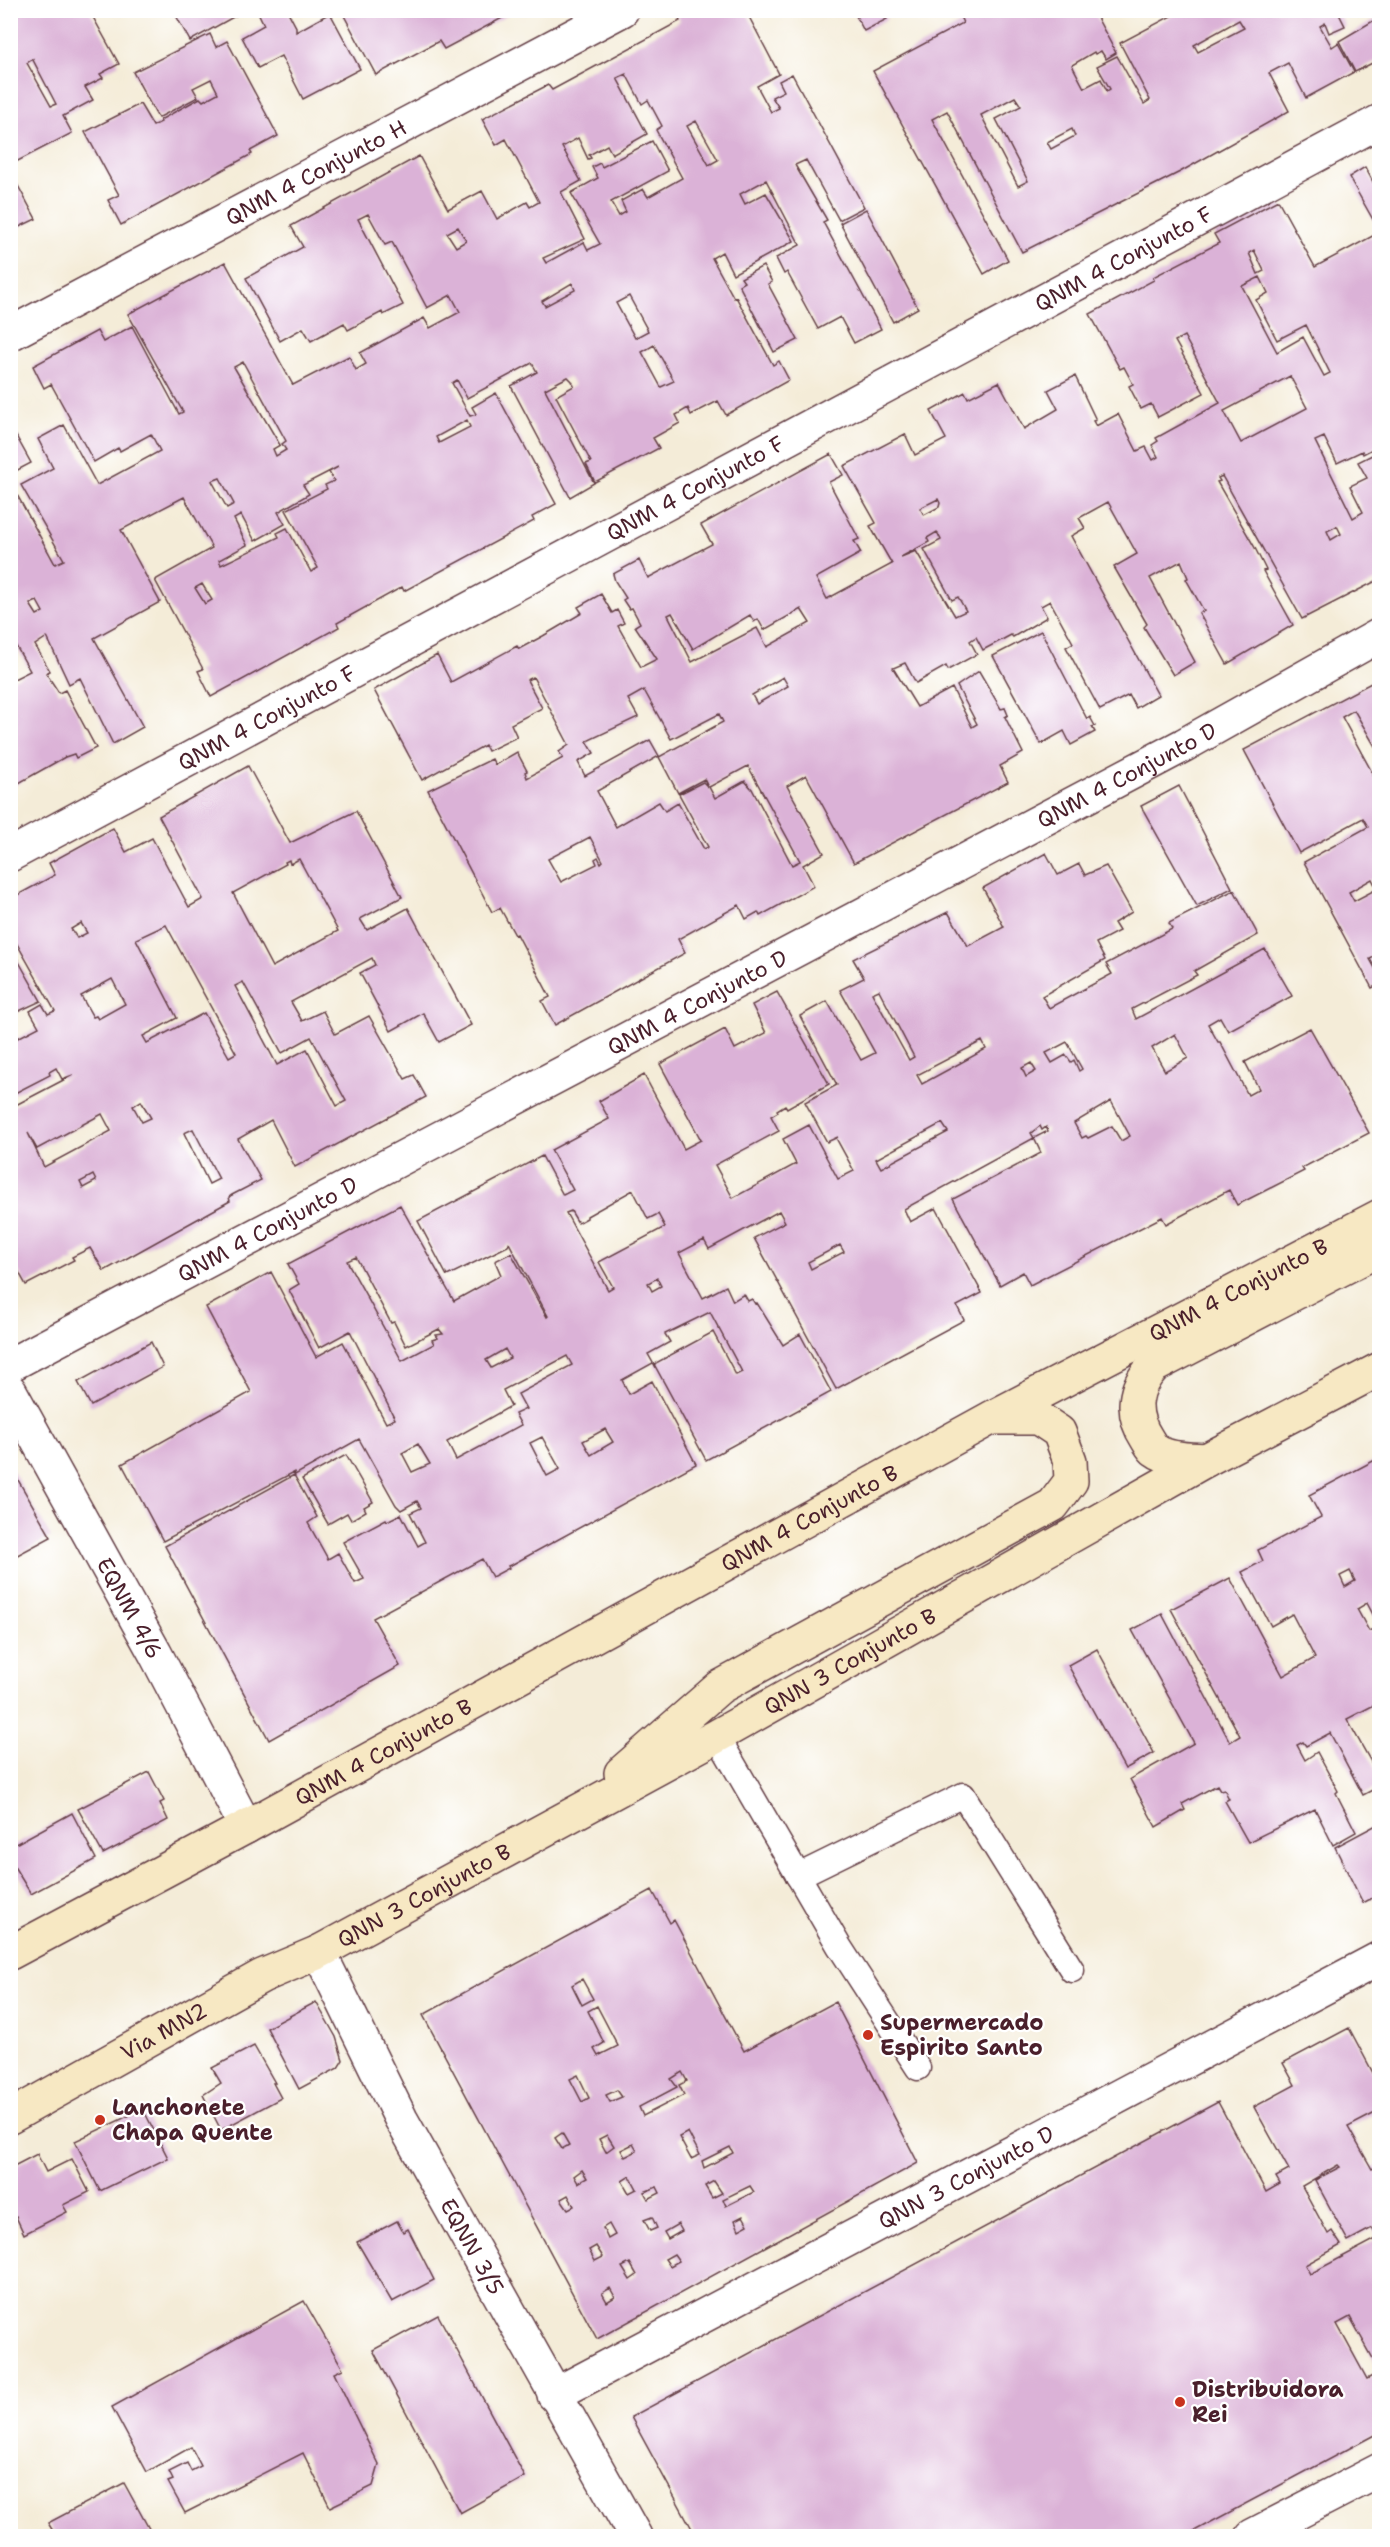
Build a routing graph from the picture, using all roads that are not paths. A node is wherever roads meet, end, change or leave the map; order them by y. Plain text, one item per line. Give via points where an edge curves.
1 (622, 10) edge
2 (1380, 121) edge
3 (10, 334) edge
4 (1380, 635) edge
5 (10, 855) edge
6 (1380, 1216) edge
7 (1380, 1249) edge
8 (10, 1365) edge
9 (1380, 1369) edge
10 (10, 1391) edge
11 (991, 1418) junction
12 (1206, 1461) junction
13 (717, 1736) junction
14 (577, 1812) junction
15 (246, 1827) junction
16 (798, 1875) junction
17 (319, 1952) junction
18 (10, 1953) edge
19 (1380, 1958) edge
20 (1072, 1970) dead end
21 (918, 2068) dead end
22 (10, 2117) edge
23 (554, 2394) junction
24 (1380, 2470) edge
25 (635, 2536) edge
26 (1252, 2536) edge

1 - 3 street, QNM 4 Conjunto H
2 - 5 street, QNM 4 Conjunto F
4 - 8 street, QNM 4 Conjunto D via 1174,750
6 - 11 main road, QNM 4 Conjunto B
7 - 12 main road via 1154,1366 1142,1379 1136,1413 1141,1430 1155,1450
9 - 12 main road, QNN 3 Conjunto B
10 - 15 street, EQNM 4/6
11 - 14 main road via 1038,1418 1059,1432 1070,1461 1071,1481 1053,1505 720,1686
11 - 15 main road, QNM 4 Conjunto B
12 - 13 main road, QNN 3 Conjunto B
13 - 14 main road, QNN 3 Conjunto B
13 - 16 lane
14 - 17 main road, QNN 3 Conjunto B
15 - 18 main road
16 - 20 lane via 963,1795
16 - 21 lane
17 - 22 main road, Via MN2 via 262,1976
17 - 23 street, EQNN 3/5 via 401,2119
19 - 23 street, QNN 3 Conjunto D
23 - 25 street, EQNN 3/5
24 - 26 street

